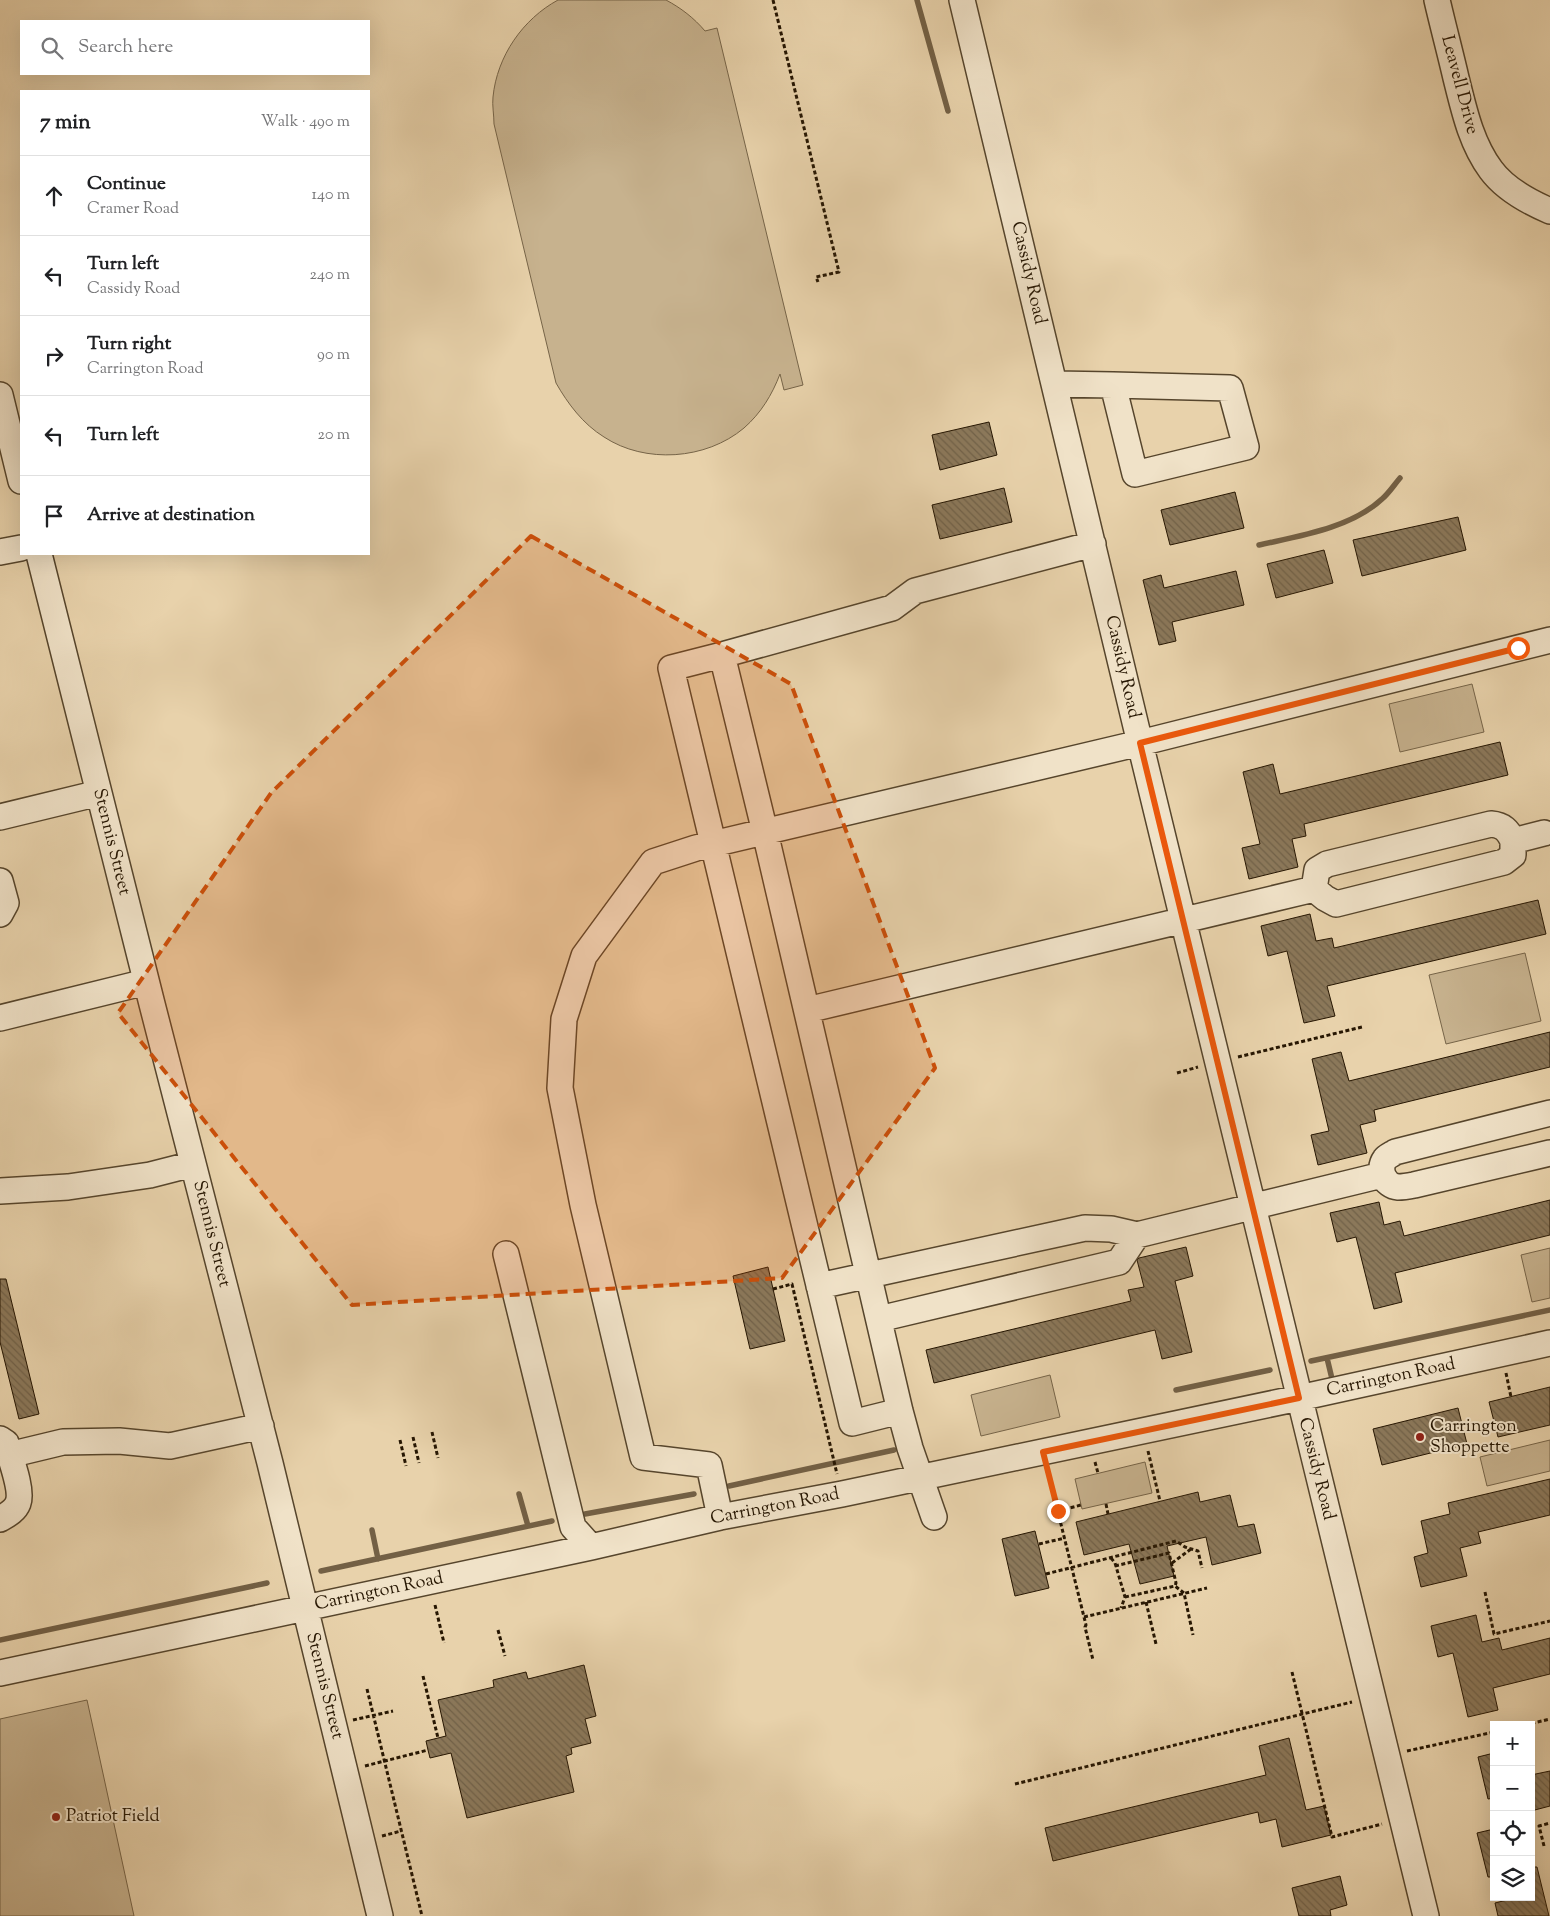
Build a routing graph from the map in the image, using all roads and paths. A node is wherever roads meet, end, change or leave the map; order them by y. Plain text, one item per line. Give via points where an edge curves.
1 (774, 0) edge
2 (962, 0) edge
3 (1437, 0) edge
4 (1542, 208) edge
5 (818, 282) dead end
6 (1055, 384) junction
7 (1112, 385) junction
8 (0, 395) edge
9 (20, 476) edge
10 (1093, 544) junction
11 (20, 548) edge
12 (0, 552) edge
13 (39, 555) edge
14 (1550, 640) edge
15 (722, 655) junction
16 (1140, 743) junction
17 (99, 793) junction
18 (0, 816) edge
19 (766, 832) junction
20 (1544, 833) dead end
21 (1513, 841) junction
22 (714, 844) junction
23 (0, 881) edge
24 (1314, 889) junction
25 (0, 914) edge
26 (1184, 920) junction
27 (146, 982) junction
28 (808, 1010) junction
29 (0, 1018) edge
30 (1362, 1027) dead end
31 (1218, 1062) junction
32 (1177, 1072) dead end
33 (1550, 1113) edge
34 (1550, 1153) edge
35 (193, 1164) junction
36 (1382, 1175) junction
37 (0, 1191) edge
38 (1253, 1206) junction
39 (1137, 1236) junction
40 (506, 1254) dead end
41 (869, 1274) junction
42 (820, 1286) junction
43 (773, 1289) dead end
44 (879, 1319) junction
45 (1550, 1343) edge
46 (1299, 1398) junction
47 (900, 1411) junction
48 (261, 1426) junction
49 (1143, 1431) junction
50 (432, 1432) dead end
51 (413, 1437) dead end
52 (400, 1440) dead end
53 (5, 1447) edge
54 (1043, 1452) junction
55 (438, 1458) dead end
56 (419, 1463) dead end
57 (406, 1466) dead end
58 (837, 1473) dead end
59 (921, 1477) junction
60 (1160, 1501) dead end
61 (1106, 1504) dead end
62 (1081, 1505) dead end
63 (1058, 1511) junction
64 (1108, 1514) dead end
65 (720, 1517) junction
66 (934, 1517) dead end
67 (0, 1518) edge
68 (1065, 1538) junction
69 (1039, 1544) dead end
70 (591, 1547) junction
71 (1191, 1549) junction
72 (1111, 1558) junction
73 (1172, 1563) junction
74 (1115, 1566) junction
75 (1072, 1568) junction
76 (1202, 1568) dead end
77 (1046, 1574) dead end
78 (1175, 1586) junction
79 (1207, 1588) dead end
80 (1485, 1592) dead end
81 (1184, 1593) junction
82 (1125, 1598) junction
83 (1146, 1602) junction
84 (435, 1605) dead end
85 (305, 1608) junction
86 (1121, 1608) junction
87 (1084, 1617) junction
88 (1550, 1621) edge
89 (498, 1630) dead end
90 (1193, 1635) dead end
91 (444, 1643) dead end
92 (1156, 1644) dead end
93 (504, 1656) dead end
94 (1092, 1660) dead end
95 (1292, 1672) dead end
96 (0, 1673) edge
97 (423, 1676) dead end
98 (367, 1689) dead end
99 (1372, 1697) junction
100 (393, 1711) dead end
101 (1302, 1714) junction
102 (374, 1715) junction
103 (1550, 1719) edge
104 (1535, 1723) edge
105 (333, 1725) junction
106 (1490, 1733) edge
107 (438, 1738) dead end
108 (428, 1750) dead end
109 (1386, 1756) junction
110 (384, 1761) junction
111 (345, 1771) junction
112 (1015, 1784) dead end
113 (1402, 1820) junction
114 (1550, 1823) edge
115 (1544, 1846) dead end
116 (380, 1916) edge
117 (422, 1916) edge
118 (1426, 1916) edge

1 - 5 path via 839,272 816,277
2 - 6 street, Cassidy Road
3 - 4 street, Leavell Drive via 1467,122 1477,146 1492,172 1511,190
6 - 7 street
6 - 10 street, Cassidy Road
7 - 7 street via 1135,474 1246,447 1230,388
8 - 9 street
10 - 15 street via 915,590 892,608
10 - 16 street, Cassidy Road
11 - 12 street
13 - 17 street, Stennis Street
14 - 16 street
15 - 19 street
15 - 22 street via 672,668
16 - 19 street
16 - 26 street, Cassidy Road
17 - 18 street
17 - 27 street, Stennis Street
19 - 22 street
19 - 28 street
20 - 21 street
21 - 24 street via 1513,854 1504,862 1336,904
21 - 24 street via 1508,830 1491,824 1327,864 1317,870
22 - 42 street
22 - 65 street via 653,862 584,956 564,1019 560,1088 583,1205 643,1458 709,1465
23 - 25 street via 6,903
24 - 26 street
26 - 28 street
26 - 31 street, Cassidy Road
27 - 29 street
27 - 35 street, Stennis Street
28 - 41 street
30 - 31 path
31 - 32 path
31 - 38 street, Cassidy Road
33 - 36 street via 1395,1152 1385,1159
34 - 36 street via 1414,1185 1397,1187
35 - 37 street via 150,1175 68,1188
35 - 48 street, Stennis Street
36 - 38 street
38 - 39 street
38 - 46 street, Cassidy Road
39 - 41 street via 1111,1229 1085,1228
39 - 44 street via 1119,1262
40 - 70 street via 573,1527
41 - 42 street
41 - 44 street
42 - 47 street via 852,1422
43 - 58 path via 792,1284
44 - 47 street
45 - 46 street, Carrington Road
46 - 49 street, Carrington Road
46 - 99 street, Cassidy Road
47 - 59 street
48 - 53 street via 170,1446 63,1442
48 - 85 street, Stennis Street
49 - 54 street, Carrington Road
49 - 60 path
50 - 55 path
51 - 56 path
52 - 57 path
53 - 67 street via 19,1489 18,1503 12,1512
54 - 59 street, Carrington Road
54 - 63 path
59 - 65 street, Carrington Road
59 - 66 street
61 - 64 path
62 - 63 path
63 - 68 path
65 - 70 street, Carrington Road
68 - 69 path
68 - 75 path
70 - 85 street, Carrington Road
71 - 72 path via 1176,1541
71 - 73 path
71 - 76 path via 1198,1551
72 - 74 path
72 - 75 path
73 - 74 path via 1169,1553
73 - 78 path
74 - 82 path
75 - 77 path
75 - 87 path
78 - 81 path
78 - 82 path
79 - 81 path
80 - 88 path via 1494,1634
81 - 83 path
81 - 90 path
82 - 86 path
83 - 86 path
83 - 92 path
84 - 91 path
85 - 96 street, Carrington Road
85 - 105 street, Stennis Street
86 - 87 path
87 - 94 path
89 - 93 path
95 - 101 path
97 - 107 path
98 - 102 path
99 - 101 path
99 - 109 street, Cassidy Road
100 - 102 path
101 - 112 path
101 - 113 path via 1332,1837
102 - 105 path
102 - 110 path
103 - 104 path
105 - 111 street, Stennis Street
106 - 109 path
108 - 110 path
109 - 113 street, Cassidy Road
110 - 111 path
110 - 117 path
111 - 116 street, Stennis Street
113 - 118 street, Cassidy Road
114 - 115 path via 1539,1826

